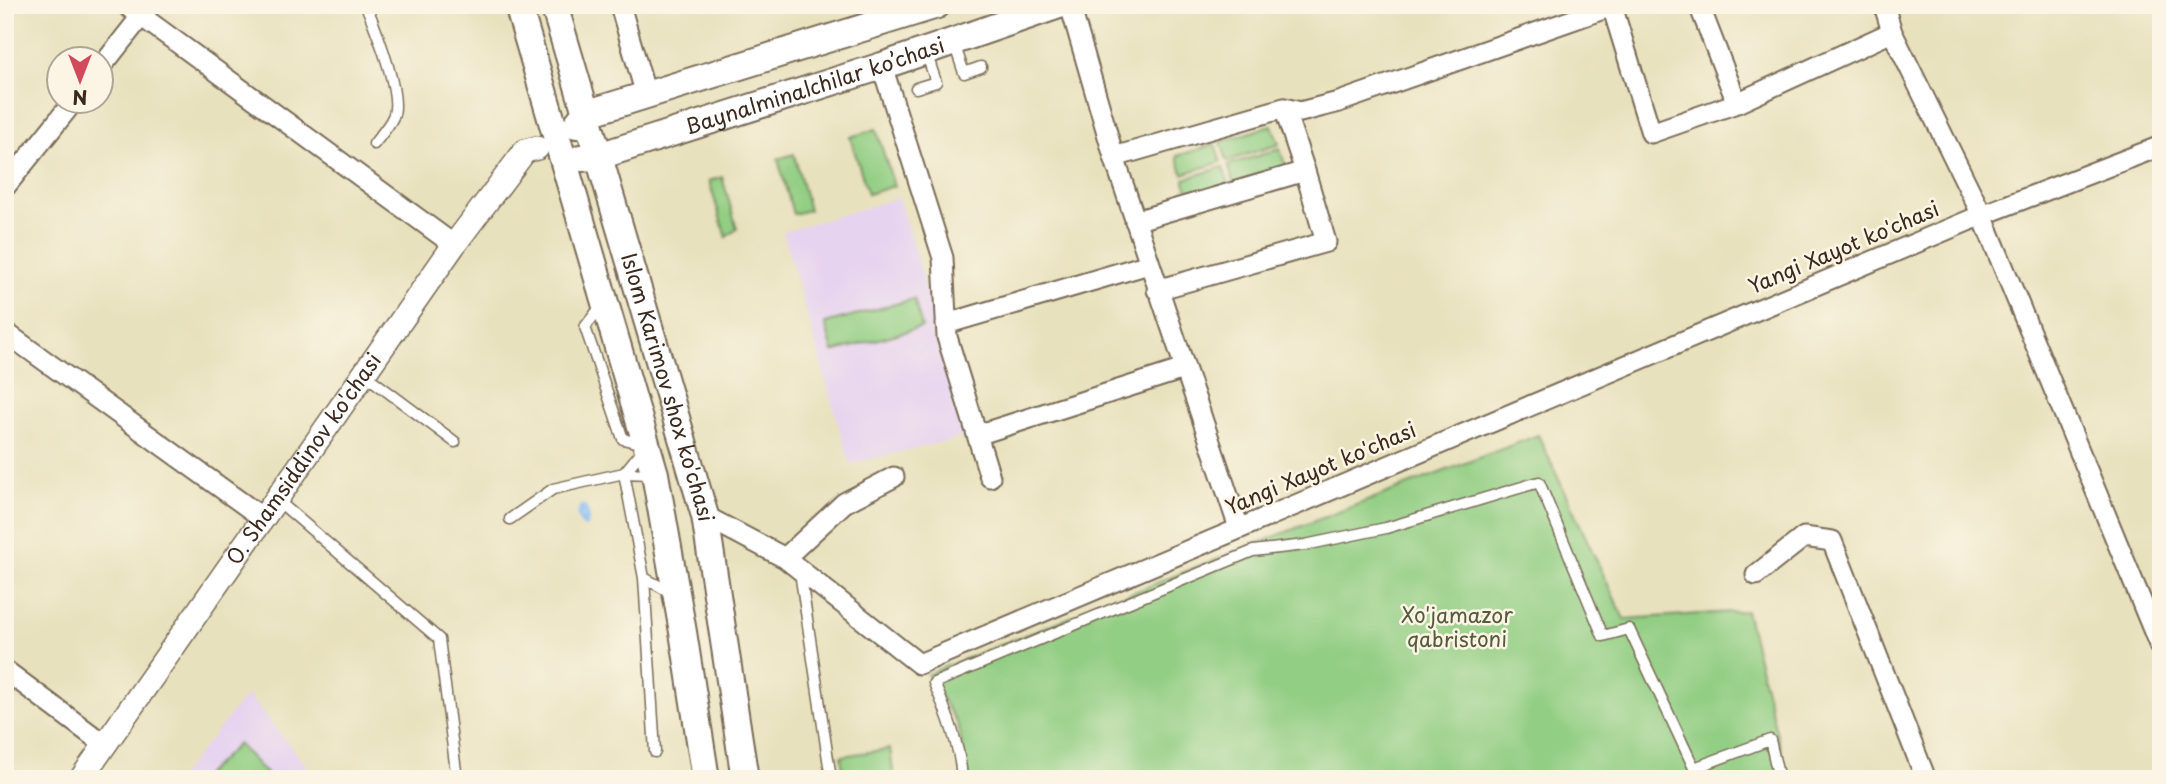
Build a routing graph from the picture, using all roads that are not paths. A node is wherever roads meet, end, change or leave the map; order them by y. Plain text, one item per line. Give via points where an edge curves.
1 (366, 5) edge
2 (518, 5) edge
3 (554, 5) edge
4 (620, 5) edge
5 (937, 5) edge
6 (1059, 5) edge
7 (1070, 5) edge
8 (1699, 5) edge
9 (1884, 5) edge
10 (1613, 6) edge
11 (139, 9) edge
12 (1892, 32) junction
13 (954, 42) junction
14 (115, 46) edge
15 (925, 52) junction
16 (881, 66) junction
17 (981, 67) dead end
18 (916, 88) dead end
19 (646, 95) junction
20 (1737, 103) junction
21 (1284, 108) junction
22 (586, 114) junction
23 (63, 116) edge
24 (553, 122) junction
25 (374, 144) dead end
26 (2161, 146) edge
27 (537, 148) junction
28 (598, 156) junction
29 (1114, 157) junction
30 (567, 166) junction
31 (1305, 172) junction
32 (5, 187) edge
33 (1982, 215) junction
34 (1135, 221) junction
35 (454, 245) junction
36 (1149, 264) junction
37 (1157, 290) junction
38 (946, 324) junction
39 (5, 332) edge
40 (1184, 369) junction
41 (364, 374) junction
42 (977, 435) junction
43 (455, 442) dead end
44 (647, 445) junction
45 (624, 473) junction
46 (655, 474) junction
47 (894, 477) dead end
48 (989, 477) dead end
49 (277, 499) junction
50 (705, 516) junction
51 (264, 519) junction
52 (510, 519) dead end
53 (1239, 528) junction
54 (792, 563) junction
55 (1756, 575) dead end
56 (644, 578) junction
57 (677, 596) junction
58 (2161, 649) edge
59 (5, 670) edge
60 (105, 745) junction
61 (655, 752) dead end
62 (81, 779) edge
63 (457, 779) edge
64 (706, 779) edge
65 (745, 779) edge
66 (831, 779) edge
67 (962, 779) edge
68 (1779, 779) edge
69 (1926, 779) edge

1 - 25 lane via 380,38 395,100 394,116
2 - 24 main road, Islom Karimov shox ko'chasi
3 - 22 main road, Islom Karimov shox ko'chasi
4 - 19 street
5 - 19 main road, Baynalminalchilar ko’chasi
6 - 13 main road, Baynalminalchilar ko’chasi
7 - 29 street
8 - 20 street
9 - 12 street
10 - 20 street via 1651,134
10 - 21 street via 1339,102 1300,112
11 - 14 street
11 - 35 street
12 - 20 street
12 - 33 street
13 - 15 main road, Baynalminalchilar ko’chasi
13 - 17 lane via 964,73
15 - 16 main road, Baynalminalchilar ko’chasi
15 - 18 lane via 936,82
16 - 28 main road, Baynalminalchilar ko’chasi
16 - 38 street via 943,258
19 - 22 main road, Baynalminalchilar ko’chasi
21 - 29 street
21 - 31 street
22 - 24 main road, Baynalminalchilar ko’chasi
22 - 28 main road, Islom Karimov shox ko'chasi
22 - 30 main road via 570,137
23 - 32 street
24 - 27 street
24 - 30 main road, Islom Karimov shox ko'chasi
26 - 33 street, Yangi Xayot ko'chasi
27 - 30 street
27 - 35 street, O. Shamsiddinov ko'chasi via 525,151
28 - 30 main road, Baynalminalchilar ko’chasi
28 - 50 main road, Islom Karimov shox ko'chasi
29 - 34 street
30 - 44 main road, Islom Karimov shox ko'chasi
31 - 34 street
31 - 37 street via 1326,242
33 - 53 street, Yangi Xayot ko'chasi
33 - 58 street
34 - 36 street
35 - 41 street, O. Shamsiddinov ko'chasi
36 - 37 street
36 - 38 street
37 - 40 street
38 - 42 street
39 - 51 street
40 - 42 street
40 - 53 street
41 - 43 lane
41 - 49 street, O. Shamsiddinov ko'chasi
42 - 48 street
44 - 45 lane
44 - 46 main road, Islom Karimov shox ko'chasi
45 - 46 lane
45 - 52 lane via 553,489
45 - 56 lane
46 - 57 main road, Islom Karimov shox ko'chasi
47 - 54 street via 844,503
49 - 51 street, O. Shamsiddinov ko'chasi
49 - 63 lane via 439,639
50 - 54 street, Yangi Xayot ko'chasi
50 - 65 main road, Islom Karimov shox ko'chasi
51 - 60 street, O. Shamsiddinov ko'chasi
53 - 54 street, Yangi Xayot ko'chasi via 919,664
54 - 66 lane
55 - 69 street via 1804,537 1832,541
56 - 57 lane
56 - 61 lane
57 - 64 main road, Islom Karimov shox ko'chasi
59 - 60 street
60 - 62 street, O. Shamsiddinov ko'chasi
67 - 68 lane via 953,734 934,683 1253,551 1386,528 1539,482 1603,636 1629,629 1694,768 1770,740

